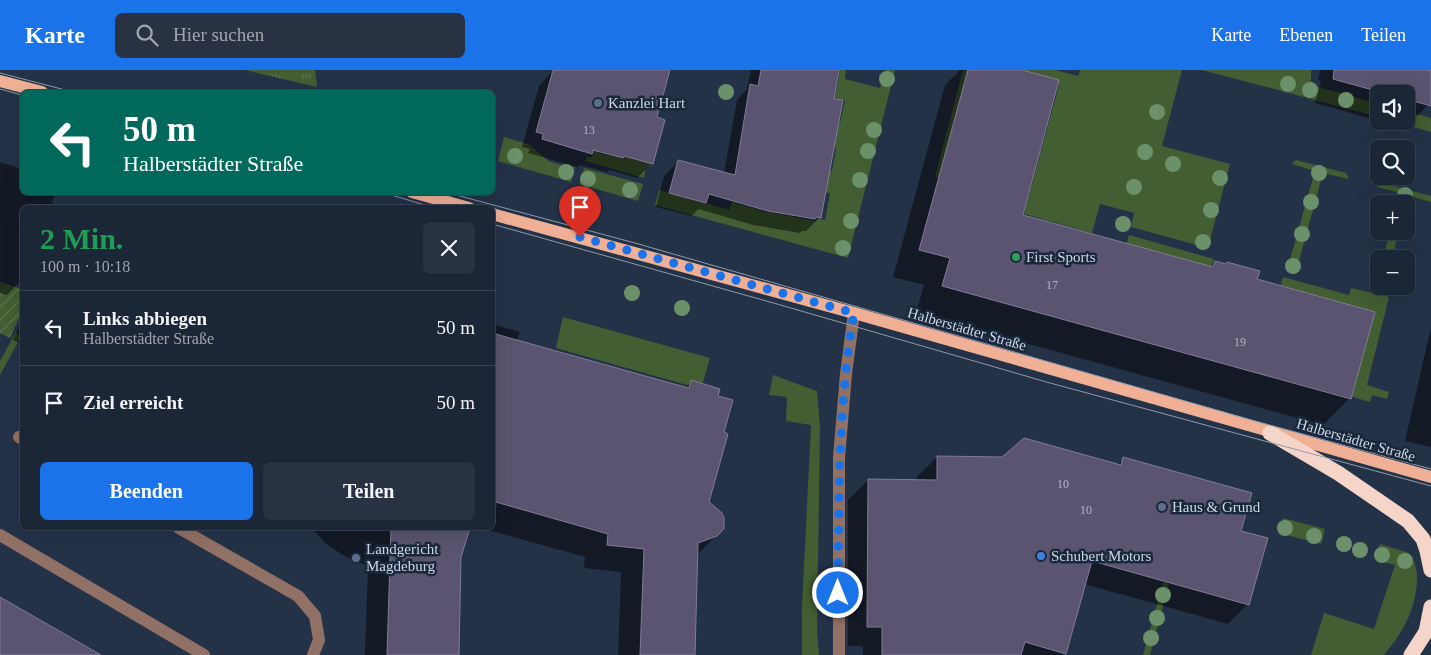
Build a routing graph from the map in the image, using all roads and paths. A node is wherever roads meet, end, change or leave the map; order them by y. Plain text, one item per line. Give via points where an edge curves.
1 (0, 81) edge
2 (34, 90) edge
3 (423, 195) edge
4 (458, 205) edge
5 (495, 215) edge
6 (854, 313) junction
7 (1270, 433) junction
8 (1431, 478) edge
9 (182, 530) edge
10 (0, 535) edge
11 (1431, 570) edge
12 (1431, 607) edge
13 (1428, 628) edge
14 (204, 655) edge
15 (313, 655) edge
16 (839, 655) edge
17 (1411, 655) edge

1 - 2 main road
3 - 4 main road
5 - 6 main road, Halberstädter Straße
6 - 7 main road, Halberstädter Straße
6 - 16 street via 839,458
7 - 8 main road, Halberstädter Straße
7 - 11 highway via 1338,472 1408,521 1423,539
9 - 15 street via 298,596 315,616 319,640
10 - 14 street
12 - 13 highway
13 - 17 highway

